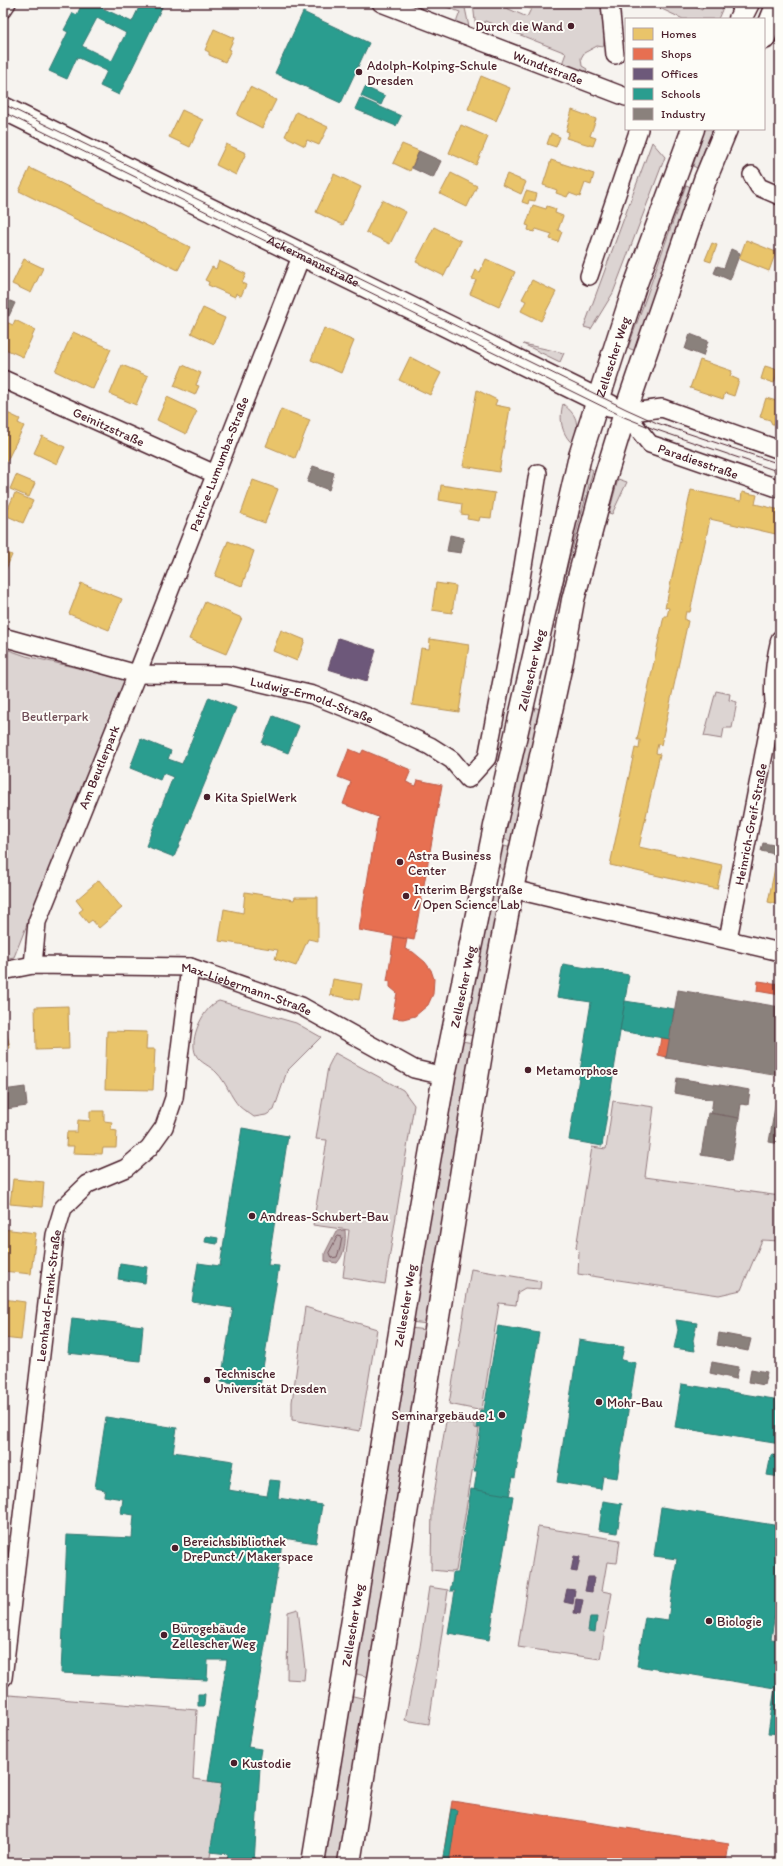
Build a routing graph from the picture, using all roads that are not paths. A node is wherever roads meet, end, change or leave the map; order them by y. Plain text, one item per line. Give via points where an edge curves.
1 (7, 3) edge
2 (381, 3) edge
3 (610, 3) edge
4 (748, 3) edge
5 (778, 3) edge
6 (3, 9) edge
7 (740, 18) edge
8 (765, 36) edge
9 (615, 55) dead end
10 (625, 97) edge
11 (3, 108) edge
12 (639, 130) edge
13 (694, 130) edge
14 (726, 130) edge
15 (752, 175) dead end
16 (780, 196) edge
17 (302, 254) junction
18 (589, 276) dead end
19 (3, 379) edge
20 (598, 400) junction
21 (625, 413) junction
22 (780, 450) edge
23 (538, 473) dead end
24 (215, 474) junction
25 (780, 489) edge
26 (3, 637) edge
27 (780, 639) edge
28 (137, 674) junction
29 (468, 779) joint
30 (512, 889) junction
31 (728, 939) junction
32 (780, 952) edge
33 (32, 965) junction
34 (190, 967) junction
35 (3, 971) edge
36 (444, 1076) junction
37 (3, 1678) edge
38 (313, 1863) edge
39 (349, 1863) edge

1 - 6 street
2 - 10 street, Wundtstraße
3 - 9 street
4 - 7 main road
5 - 8 main road
11 - 17 main road, Ackermannstraße
12 - 18 street
13 - 20 main road, Zellescher Weg via 635,286
14 - 21 main road via 705,180
15 - 16 street via 758,187
17 - 20 main road, Ackermannstraße
17 - 24 street, Patrice-Lumumba-Straße
19 - 24 street, Geinitzstraße
20 - 21 main road, Ackermannstraße
20 - 36 main road, Zellescher Weg via 579,462 536,643
21 - 22 street via 662,408
21 - 25 street, Paradiesstraße via 650,444
21 - 30 main road via 573,600
23 - 29 street, Zellescher Weg via 514,619 487,758
24 - 28 street, Patrice-Lumumba-Straße
26 - 28 street
27 - 31 street, Heinrich-Greif-Straße via 774,663 774,702
28 - 29 street, Ludwig-Ermold-Straße via 228,675 313,695 430,746 452,760
28 - 33 street, Am Beutlerpark via 37,922
30 - 31 street
30 - 39 main road via 481,1049
31 - 32 street
33 - 34 street, Max-Liebermann-Straße
33 - 35 street
34 - 36 street, Max-Liebermann-Straße via 301,1006 414,1069
34 - 37 street, Leonhard-Frank-Straße via 174,1098 164,1127 149,1148 126,1168 88,1184 63,1208 55,1235
36 - 38 main road, Zellescher Weg

